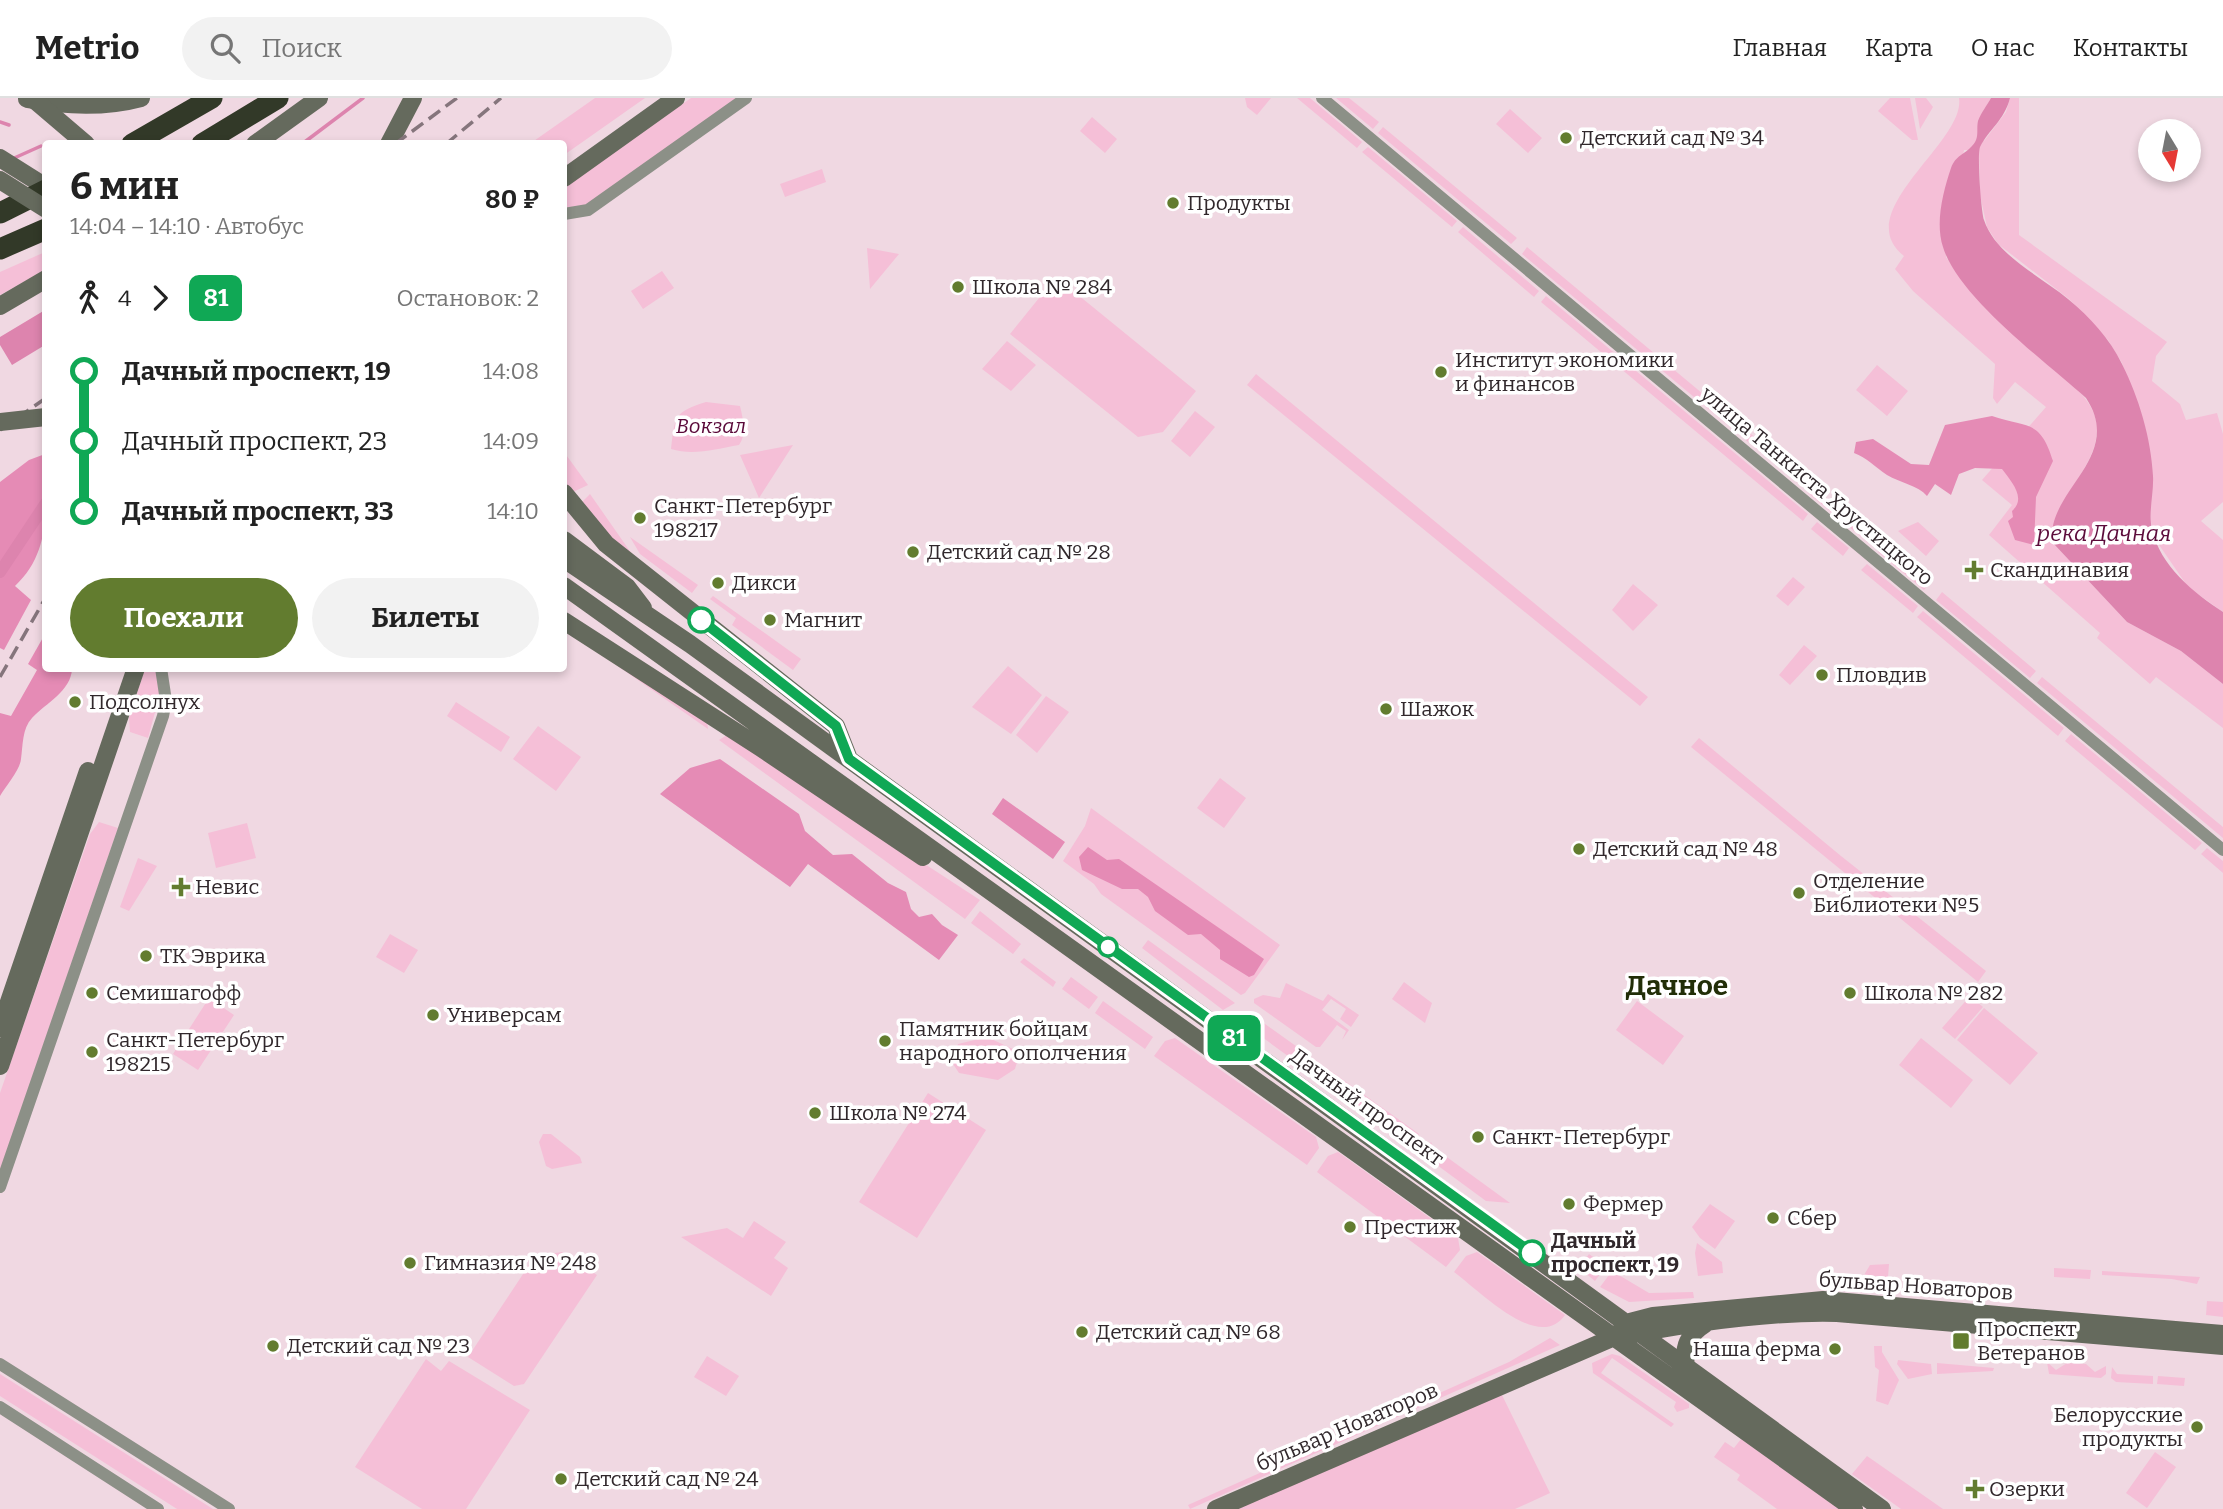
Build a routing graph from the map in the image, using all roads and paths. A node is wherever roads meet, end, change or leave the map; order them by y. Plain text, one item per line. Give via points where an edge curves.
1 (25, 98) edge
2 (32, 98) edge
3 (141, 98) edge
4 (212, 98) edge
5 (278, 98) edge
6 (319, 98) edge
7 (413, 98) edge
8 (656, 98) edge
9 (676, 98) edge
10 (746, 98) edge
11 (1322, 98) edge
12 (81, 140) edge
13 (139, 140) edge
14 (209, 140) edge
15 (261, 140) edge
16 (391, 140) edge
17 (0, 158) edge
18 (567, 162) edge
19 (567, 176) edge
20 (0, 180) edge
21 (42, 186) edge
22 (42, 191) edge
23 (42, 206) edge
24 (0, 213) edge
25 (567, 213) edge
26 (42, 231) edge
27 (0, 249) edge
28 (42, 281) edge
29 (0, 306) edge
30 (42, 417) edge
31 (0, 422) edge
32 (567, 497) edge
33 (567, 543) edge
34 (567, 561) edge
35 (567, 588) edge
36 (651, 619) junction
37 (567, 623) edge
38 (122, 672) edge
39 (135, 672) edge
40 (162, 672) edge
41 (849, 759) junction
42 (2223, 850) edge
43 (944, 859) junction
44 (0, 1028) edge
45 (0, 1066) edge
46 (0, 1187) edge
47 (1705, 1324) junction
48 (1633, 1328) junction
49 (2223, 1334) edge
50 (1612, 1338) junction
51 (2223, 1346) edge
52 (0, 1364) edge
53 (1686, 1366) junction
54 (0, 1407) edge
55 (158, 1509) edge
56 (229, 1509) edge
57 (1216, 1509) edge
58 (1853, 1509) edge
59 (1882, 1509) edge

1 - 3 main road via 97,105
2 - 12 main road, bridge
4 - 13 highway
5 - 14 highway
6 - 15 main road
7 - 16 main road
8 - 18 main road
9 - 19 main road
10 - 25 street via 588,209
11 - 42 street, улица Танкиста Хрустицкого
17 - 21 main road
20 - 23 main road, bridge
22 - 24 highway
26 - 27 highway
28 - 29 main road
30 - 31 main road, bridge
32 - 41 main road via 606,544 836,726
33 - 36 main road via 627,587
34 - 36 main road, Дачный проспект
35 - 43 main road
36 - 41 main road, Дачный проспект
37 - 43 main road via 923,857
38 - 44 main road
39 - 45 main road
40 - 46 street via 163,716
41 - 48 main road, Дачный проспект
43 - 50 main road
47 - 48 main road, бульвар Новаторов
47 - 51 main road, бульвар Новаторов via 1837,1313
47 - 53 main road via 1688,1339
48 - 49 main road, бульвар Новаторов via 1653,1316 1823,1300
48 - 50 main road, бульвар Новаторов
48 - 53 main road, Дачный проспект
50 - 57 main road, бульвар Новаторов
50 - 58 main road
52 - 56 street
53 - 59 main road, Дачный проспект
54 - 55 street

